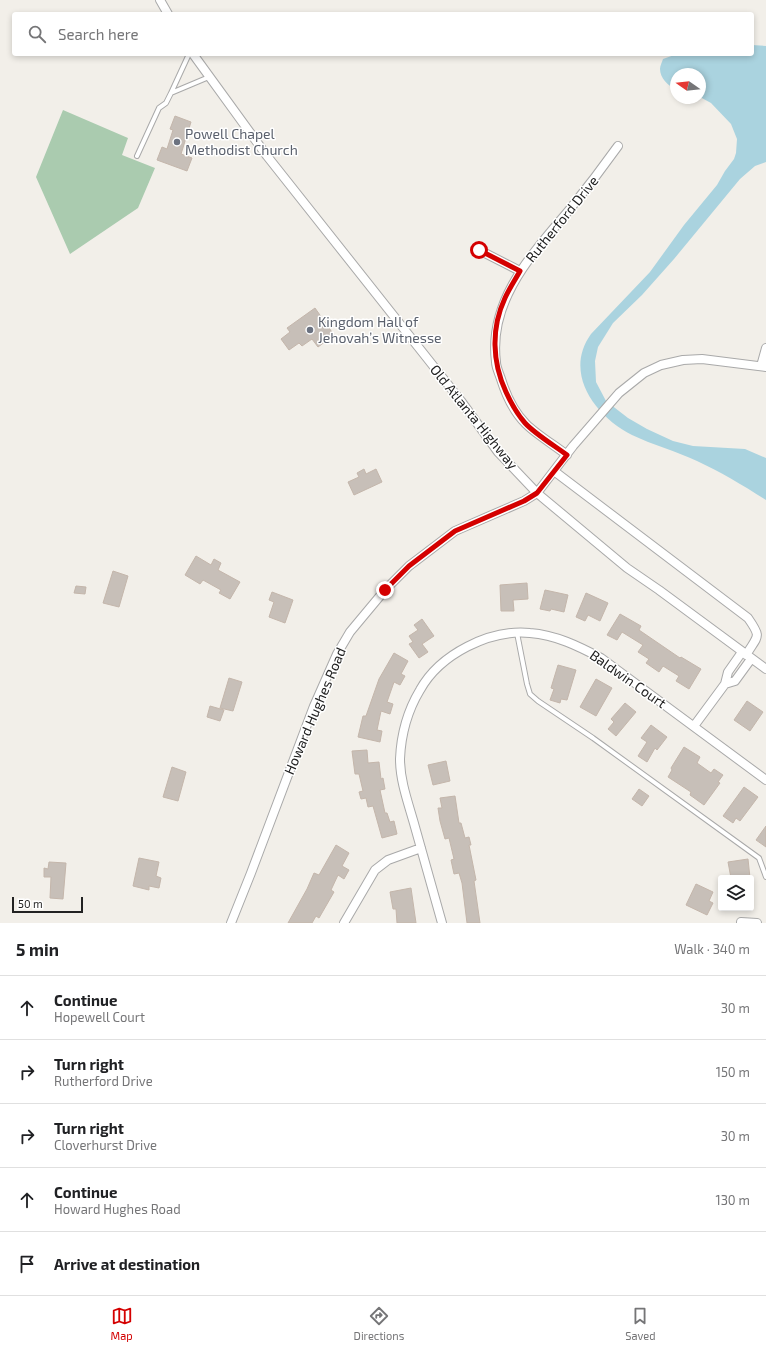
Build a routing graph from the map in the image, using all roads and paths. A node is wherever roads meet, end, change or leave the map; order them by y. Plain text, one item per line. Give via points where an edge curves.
1 (160, 0) edge
2 (167, 12) edge
3 (188, 56) edge
4 (195, 56) edge
5 (210, 76) junction
6 (171, 94) junction
7 (618, 146) dead end
8 (137, 156) dead end
9 (479, 250) dead end
10 (520, 271) junction
11 (766, 348) edge
12 (763, 367) edge
13 (567, 455) junction
14 (554, 471) junction
15 (537, 493) junction
16 (517, 632) junction
17 (746, 656) junction
18 (766, 669) edge
19 (725, 684) junction
20 (694, 726) junction
21 (766, 780) edge
22 (421, 848) junction
23 (766, 877) edge
24 (741, 922) dead end
25 (231, 923) edge
26 (344, 923) edge
27 (442, 923) edge
28 (757, 923) edge

1 - 2 street
3 - 6 lane
4 - 5 street, Old Atlanta Highway
5 - 6 lane
5 - 15 street, Old Atlanta Highway via 267,156 498,452
6 - 8 lane via 166,103 159,108
7 - 10 street, Rutherford Drive via 591,184
9 - 10 street
10 - 13 street, Rutherford Drive via 505,298 499,317 494,340 496,363 512,406 526,424
11 - 12 street
12 - 13 street via 702,359 662,365 644,373 618,393
13 - 14 street
14 - 15 street
14 - 17 street via 748,618 757,631 757,638
15 - 17 street, Old Atlanta Highway via 627,568
15 - 25 street, Howard Hughes Road via 455,531 431,548 385,590 350,632 337,654 314,706
16 - 20 street, Baldwin Court via 551,636 578,645 601,658
16 - 22 street, Baldwin Court via 473,643 451,656 420,688 409,711 400,759 403,784
16 - 23 lane via 530,694 759,858
17 - 18 street, Old Atlanta Highway
17 - 19 street via 728,672
17 - 19 street via 735,681
19 - 20 street
20 - 21 street, Baldwin Court
22 - 26 street via 388,860 375,870
22 - 27 street, Baldwin Court
24 - 28 street

